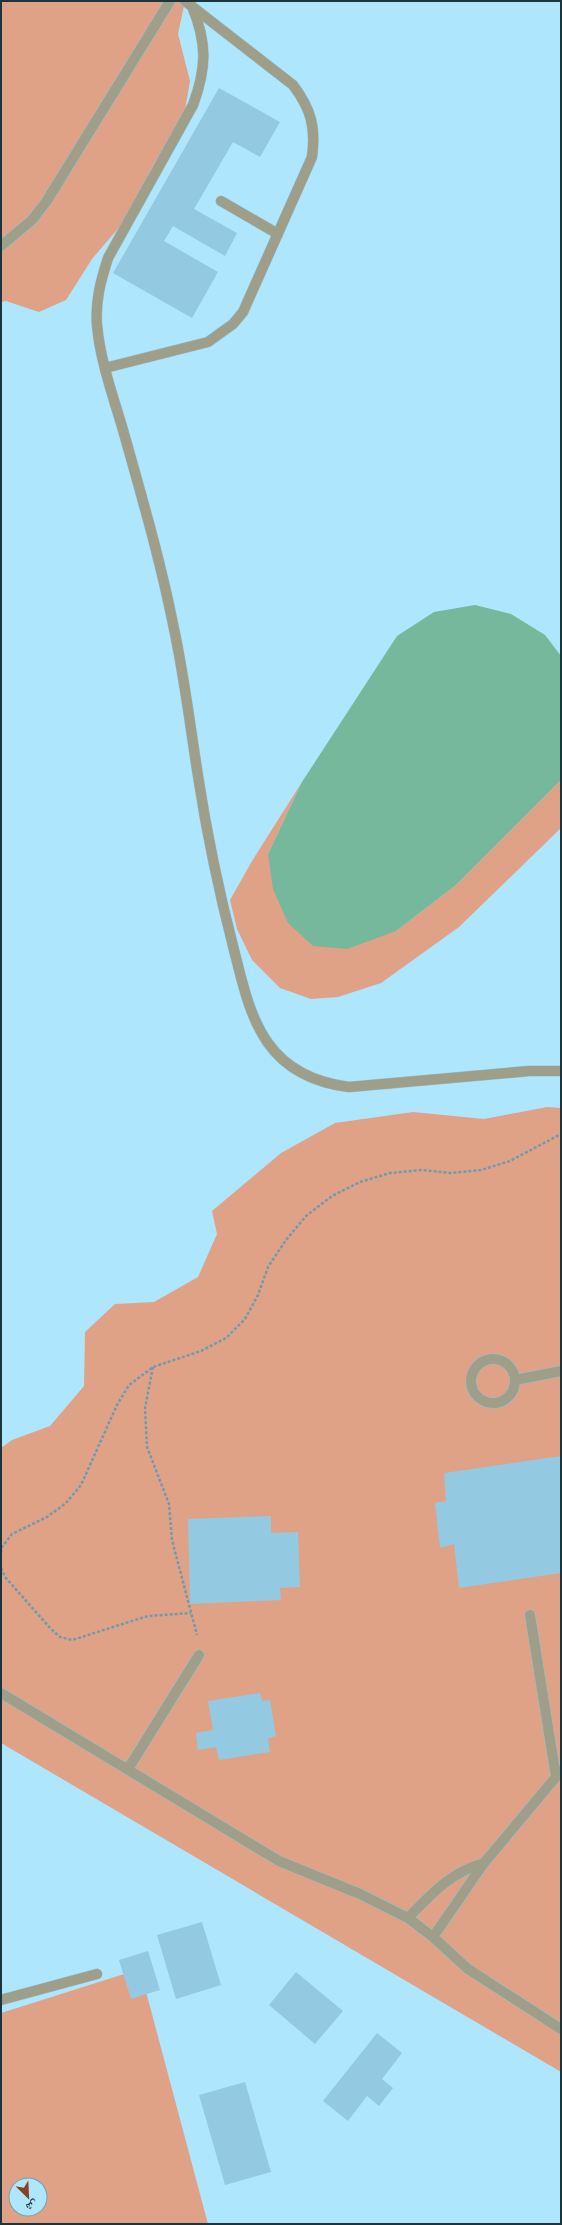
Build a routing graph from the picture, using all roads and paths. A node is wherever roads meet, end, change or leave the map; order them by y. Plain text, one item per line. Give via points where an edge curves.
1 (170, 1) edge
2 (189, 3) edge
3 (221, 200) dead end
4 (278, 234) junction
5 (1, 246) edge
6 (105, 368) junction
7 (561, 1071) edge
8 (561, 1134) edge
9 (153, 1367) junction
10 (561, 1371) edge
11 (515, 1380) junction
12 (1, 1553) edge
13 (1, 1568) edge
14 (191, 1613) junction
15 (530, 1615) dead end
16 (199, 1655) joint
17 (1, 1693) edge
18 (128, 1769) junction
19 (559, 1774) edge
20 (484, 1863) junction
21 (408, 1918) junction
22 (433, 1937) junction
23 (97, 1974) dead end
24 (1, 2000) edge
25 (561, 2029) edge

1 - 5 street via 46,202 27,224
2 - 4 street via 293,85 304,100 312,118 312,157
2 - 6 street via 199,25 204,45 200,86 193,105 108,258 101,279 96,324
3 - 4 street
4 - 6 street via 244,312 221,334 193,347
6 - 7 street via 156,550 173,624 210,848 226,921 247,1000 268,1043 284,1061 304,1075 325,1084 349,1087 529,1071
8 - 9 path via 510,1161 481,1170 452,1173 422,1170 390,1173 360,1182 332,1196 306,1216 286,1240 268,1267 258,1295 245,1319 226,1338 201,1351
9 - 12 path via 129,1385 117,1405 81,1485 47,1517 12,1534 2,1547
9 - 14 path via 145,1408 146,1447 169,1504 172,1540
10 - 11 street
11 - 11 street via 508,1364 491,1359 475,1367 470,1383 478,1399 494,1404 503,1402 510,1396
13 - 14 path via 5,1577 51,1629 60,1637 72,1640 148,1616
14 - 16 path via 199,1640
15 - 19 street
16 - 18 street
17 - 18 street
18 - 21 street via 279,1861 360,1894
19 - 20 street
20 - 21 street via 468,1867 443,1882
20 - 22 street
21 - 22 street
22 - 25 street via 468,1969
23 - 24 street

